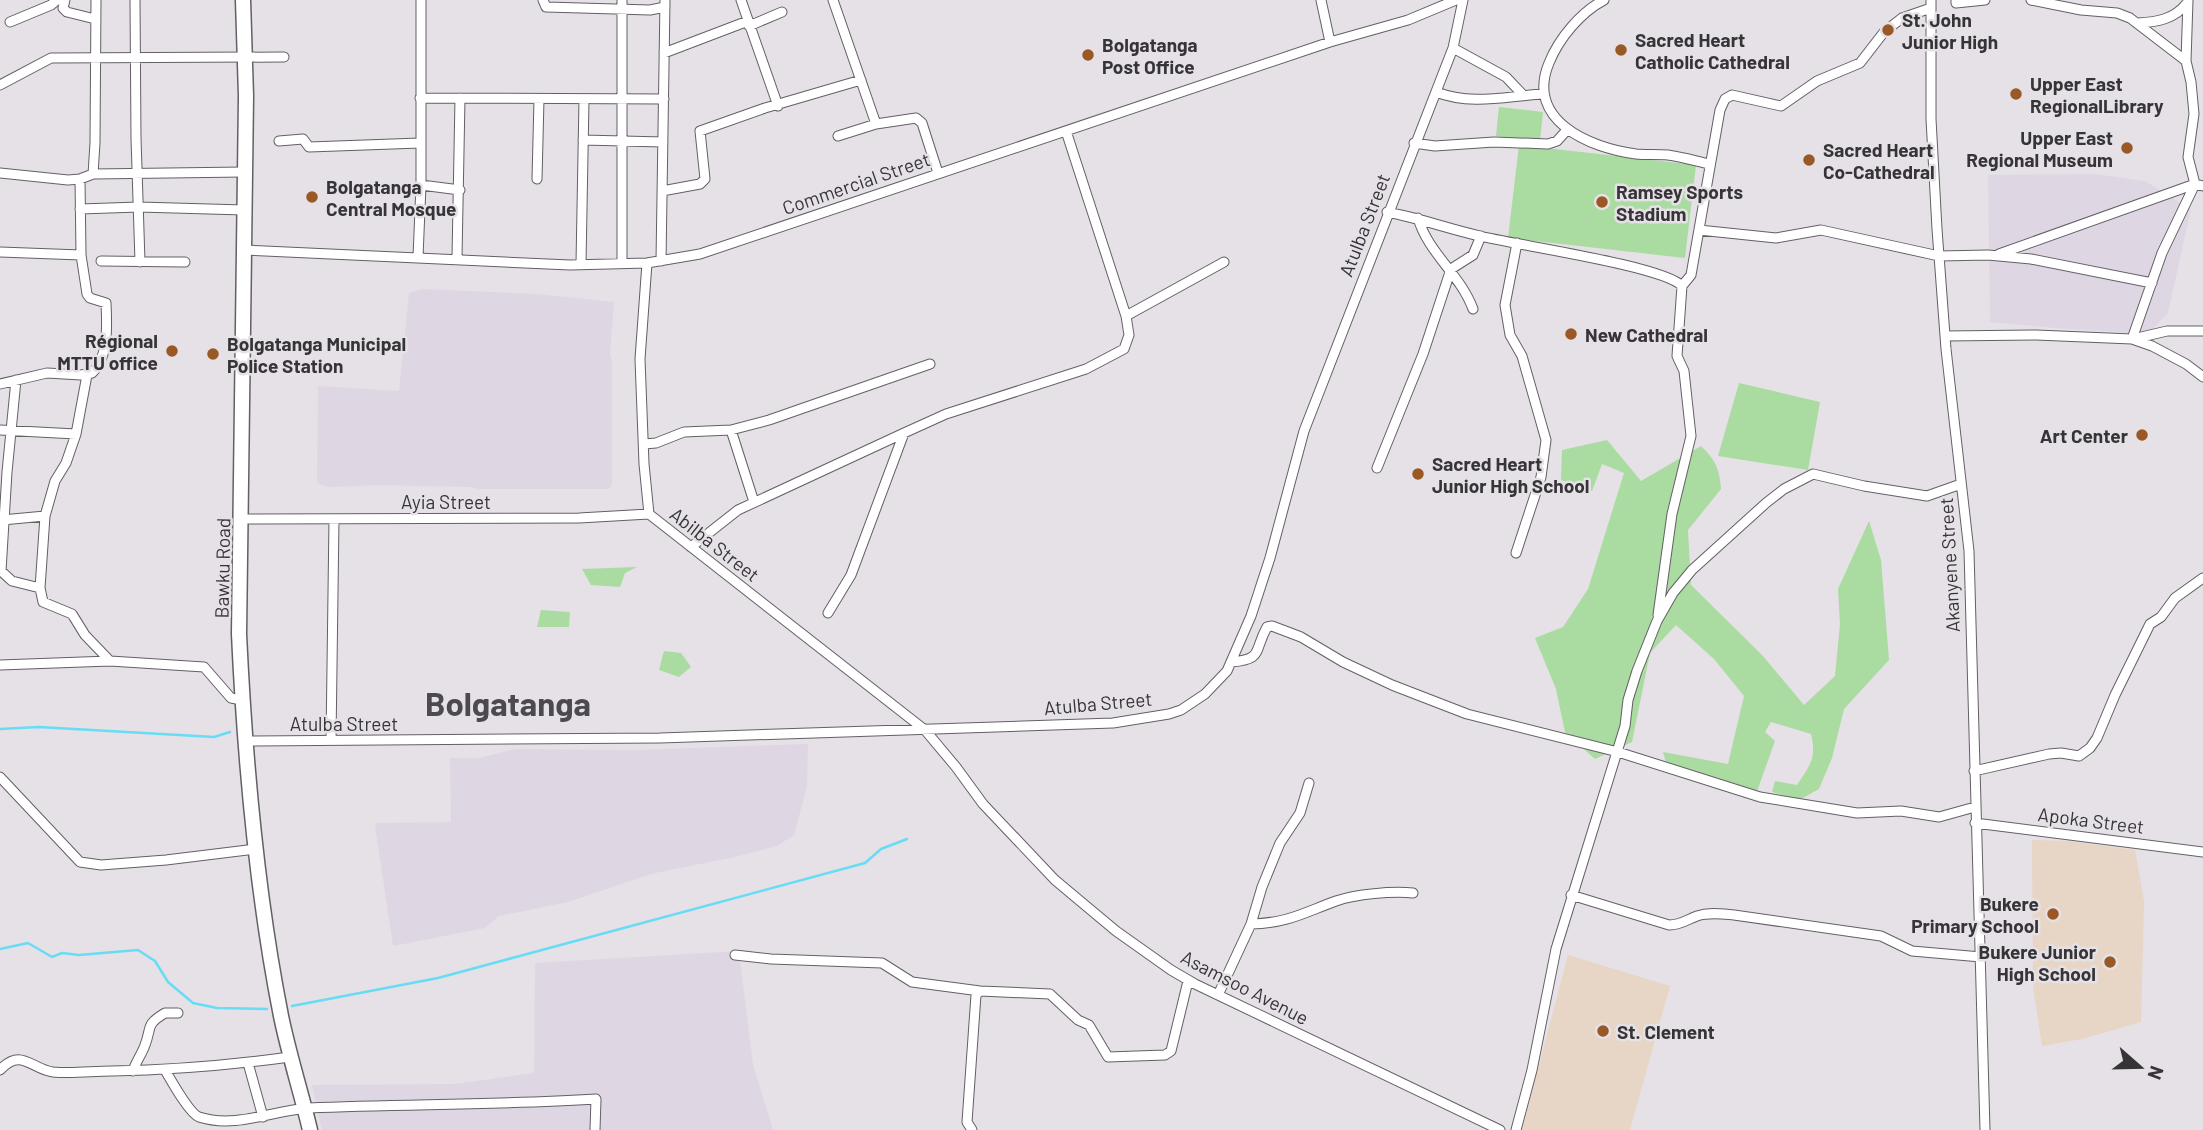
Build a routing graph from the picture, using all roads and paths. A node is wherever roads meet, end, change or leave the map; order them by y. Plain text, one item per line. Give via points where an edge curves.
1 (57, 0) edge
2 (65, 0) edge
3 (96, 0) edge
4 (135, 0) edge
5 (243, 0) edge
6 (421, 0) edge
7 (542, 0) edge
8 (741, 0) edge
9 (833, 0) edge
10 (1321, 0) edge
11 (1456, 0) edge
12 (1463, 0) edge
13 (1604, 0) edge
14 (1956, 0) edge
15 (1984, 0) edge
16 (2031, 0) edge
17 (2188, 1) edge
18 (665, 3) edge
19 (622, 4) edge
20 (1931, 4) edge
21 (782, 12) dead end
22 (95, 19) junction
23 (10, 22) dead end
24 (2137, 23) junction
25 (749, 24) junction
26 (1330, 42) junction
27 (1453, 48) junction
28 (664, 53) junction
29 (95, 57) junction
30 (136, 57) junction
31 (284, 57) dead end
32 (244, 58) junction
33 (2186, 61) junction
34 (861, 80) junction
35 (0, 85) edge
36 (1436, 92) junction
37 (1544, 94) junction
38 (1522, 95) junction
39 (420, 98) junction
40 (460, 98) junction
41 (540, 99) junction
42 (584, 99) junction
43 (622, 99) junction
44 (664, 99) junction
45 (778, 106) junction
46 (876, 124) junction
47 (1567, 130) junction
48 (1066, 131) junction
49 (838, 136) dead end
50 (583, 140) junction
51 (279, 141) dead end
52 (622, 141) junction
53 (663, 142) junction
54 (420, 143) junction
55 (1414, 144) junction
56 (1710, 164) junction
57 (244, 172) junction
58 (0, 173) edge
59 (138, 173) junction
60 (938, 173) junction
61 (93, 174) junction
62 (80, 179) junction
63 (537, 179) dead end
64 (421, 185) junction
65 (2199, 185) edge
66 (460, 190) junction
67 (662, 191) junction
68 (139, 206) junction
69 (80, 209) junction
70 (244, 210) junction
71 (1387, 212) junction
72 (1418, 218) junction
73 (1699, 230) junction
74 (1481, 236) junction
75 (1517, 243) junction
76 (244, 250) junction
77 (0, 253) edge
78 (81, 255) junction
79 (1994, 255) junction
80 (1939, 256) junction
81 (418, 257) junction
82 (457, 258) junction
83 (101, 261) dead end
84 (661, 261) junction
85 (140, 262) junction
86 (184, 262) dead end
87 (1224, 262) dead end
88 (622, 263) junction
89 (647, 263) junction
90 (581, 264) junction
91 (1451, 270) junction
92 (2152, 283) junction
93 (1682, 286) junction
94 (1474, 309) dead end
95 (1126, 316) junction
96 (2203, 331) edge
97 (1945, 336) junction
98 (2132, 339) junction
99 (930, 364) dead end
100 (88, 375) junction
101 (2203, 377) edge
102 (16, 380) junction
103 (0, 384) edge
104 (11, 429) junction
105 (0, 430) edge
106 (731, 430) junction
107 (904, 433) junction
108 (76, 434) junction
109 (644, 444) junction
110 (1377, 468) dead end
111 (3, 471) edge
112 (1961, 484) junction
113 (754, 502) junction
114 (649, 514) junction
115 (45, 516) junction
116 (243, 519) junction
117 (334, 519) junction
118 (3, 520) edge
119 (691, 547) junction
120 (1516, 553) dead end
121 (0, 570) edge
122 (2201, 583) edge
123 (40, 588) junction
124 (828, 612) dead end
125 (1657, 621) junction
126 (110, 661) junction
127 (1231, 662) junction
128 (0, 665) edge
129 (242, 700) junction
130 (925, 730) junction
131 (331, 740) junction
132 (245, 741) junction
133 (1618, 751) junction
134 (1974, 771) junction
135 (0, 777) edge
136 (1310, 783) dead end
137 (1975, 807) junction
138 (1975, 823) junction
139 (256, 849) junction
140 (2203, 852) edge
141 (1413, 893) dead end
142 (1571, 895) junction
143 (1251, 924) junction
144 (735, 956) dead end
145 (1981, 957) junction
146 (1188, 981) junction
147 (980, 991) junction
148 (1218, 995) junction
149 (178, 1013) dead end
150 (290, 1057) junction
151 (248, 1063) junction
152 (0, 1070) edge
153 (165, 1070) junction
154 (133, 1071) junction
155 (305, 1109) junction
156 (263, 1117) junction
157 (310, 1130) edge
158 (596, 1130) edge
159 (972, 1130) edge
160 (1500, 1130) edge
161 (1516, 1130) edge
162 (1985, 1130) edge

1 - 23 street
2 - 22 street via 63,8 68,12
3 - 22 street
4 - 30 street
5 - 32 highway, Bawku Road
6 - 39 street
7 - 19 street via 546,7
8 - 25 street
9 - 34 street
10 - 26 street
11 - 26 street, Commercial Street via 1408,20
12 - 27 street, Atulba Street
13 - 37 street via 1589,8 1552,56 1543,77
14 - 15 street
16 - 24 street via 2117,13
17 - 24 street via 2180,13
17 - 33 street
18 - 19 street via 650,10
18 - 28 street
19 - 43 street
20 - 56 street via 1884,32 1860,63 1817,81 1780,106 1732,95 1725,99
20 - 80 street, Akanyene Street via 1931,119
21 - 25 street
22 - 29 street
24 - 33 street
25 - 28 street
25 - 45 street
26 - 48 street, Commercial Street
27 - 36 street, Atulba Street
27 - 38 street via 1506,77
28 - 44 street
29 - 30 street
29 - 35 street via 51,58
29 - 61 street
30 - 32 street
30 - 59 street
31 - 32 street
32 - 57 highway, Bawku Road
33 - 65 street via 2194,114 2188,157
34 - 45 street
34 - 46 street
36 - 38 street via 1475,101
36 - 55 street, Atulba Street
37 - 38 street
37 - 47 street via 1551,113
39 - 40 street
39 - 54 street
40 - 41 street
40 - 66 street
41 - 42 street
41 - 63 street
42 - 43 street
42 - 50 street
43 - 44 street
43 - 52 street
44 - 53 street
45 - 67 street via 700,131 705,179
46 - 49 street
46 - 60 street via 916,118 922,122
47 - 55 street via 1548,144
47 - 56 street via 1614,149
48 - 60 street, Commercial Street
48 - 95 street
50 - 52 street
50 - 90 street
51 - 54 street via 303,139 309,147
52 - 53 street
52 - 88 street
53 - 67 street
54 - 64 street
55 - 71 street, Atulba Street
56 - 73 street
57 - 59 street
57 - 70 highway, Bawku Road
58 - 62 street
59 - 61 street
59 - 68 street
60 - 84 street, Commercial Street via 728,246
61 - 62 street
62 - 69 street
64 - 66 street
64 - 81 street
65 - 79 street
65 - 92 street via 2162,253
66 - 82 street
67 - 84 street
68 - 69 street
68 - 70 street
68 - 85 street
69 - 78 street
70 - 76 highway, Bawku Road
71 - 72 street
71 - 127 street, Atulba Street via 1304,430 1270,558
72 - 74 street
72 - 91 street via 1423,234
73 - 80 street via 1776,238 1821,230
73 - 93 street via 1691,275
74 - 75 street
74 - 91 street via 1473,255
75 - 93 street via 1645,271
75 - 120 street via 1505,305 1510,335 1522,356 1546,440 1541,477
76 - 81 street, Commercial Street
76 - 116 highway, Bawku Road
77 - 78 street
78 - 100 street via 87,294 106,303 107,320 101,361
79 - 80 street
79 - 92 street via 2031,258
80 - 97 street, Akanyene Street
81 - 82 street, Commercial Street
82 - 90 street, Commercial Street
83 - 85 street
84 - 89 street, Commercial Street
85 - 86 street
87 - 95 street
88 - 89 street, Commercial Street
88 - 90 street, Commercial Street
89 - 109 street, Abilba Street via 640,359
91 - 94 street
91 - 110 street
92 - 98 street
93 - 125 street via 1677,356 1684,371 1691,436 1672,514
95 - 107 street via 1129,335 1124,349 1115,354 1086,369 946,414
96 - 98 street via 2167,331
97 - 98 street
97 - 112 street, Akanyene Street
98 - 101 street
99 - 106 street
100 - 102 street via 47,373
100 - 108 street
102 - 103 street
102 - 104 street
104 - 105 street
104 - 108 street
104 - 111 street
106 - 109 street via 684,432
106 - 113 street
107 - 113 street
107 - 124 street via 851,575
108 - 115 street
109 - 114 street, Abilba Street
111 - 118 street
112 - 125 street via 1927,496 1813,474 1766,503 1692,570
112 - 134 street, Akanyene Street via 1969,551
113 - 119 street
114 - 117 street, Ayia Street
114 - 119 street, Abilba Street
115 - 118 street
115 - 123 street
116 - 117 street, Ayia Street
116 - 129 highway, Bawku Road
117 - 131 street
118 - 121 street
119 - 130 street, Abilba Street
121 - 123 street via 12,581
122 - 134 street via 2175,598 2150,624 2097,738 2086,752 2079,756 2049,754
123 - 126 street via 43,602 72,614
125 - 133 street via 1628,700
126 - 128 street
126 - 129 street via 205,667 231,698
127 - 130 street, Atulba Street via 1205,694 1169,714 1113,723
127 - 133 street via 1255,656 1272,626 1392,685 1467,714
129 - 132 highway, Bawku Road
130 - 131 street, Atulba Street via 660,738
130 - 146 street, Asamsoo Avenue via 983,804 1055,880 1116,931
131 - 132 street, Atulba Street
132 - 139 highway, Bawku Road
133 - 137 street via 1760,797 1857,813 1901,811 1939,817
133 - 142 street
134 - 137 street, Akanyene Street
135 - 139 street via 80,862 101,865
136 - 143 street via 1300,813 1266,876
137 - 138 street, Akanyene Street
138 - 140 street, Apoka Street
138 - 145 street, Akanyene Street
139 - 150 highway, Bawku Road
141 - 143 street via 1353,897 1277,923
142 - 145 street via 1669,925 1712,913 1734,915 1881,936 1912,950
142 - 161 street
143 - 148 street
144 - 147 street via 882,963 912,982
145 - 162 street, Akanyene Street
146 - 147 street via 1173,1047 1165,1055 1108,1057 1089,1025 1077,1020 1052,995
146 - 148 street, Asamsoo Avenue
147 - 159 street via 976,995 967,1122
148 - 160 street, Asamsoo Avenue
149 - 154 street via 165,1013 149,1026
150 - 151 street
150 - 155 highway, Bawku Road
151 - 153 street
151 - 156 street
152 - 154 street via 7,1062 21,1059 51,1072
153 - 154 street
153 - 156 street via 195,1115 232,1121
155 - 156 street
155 - 157 highway, Bawku Road
155 - 158 street via 596,1100

